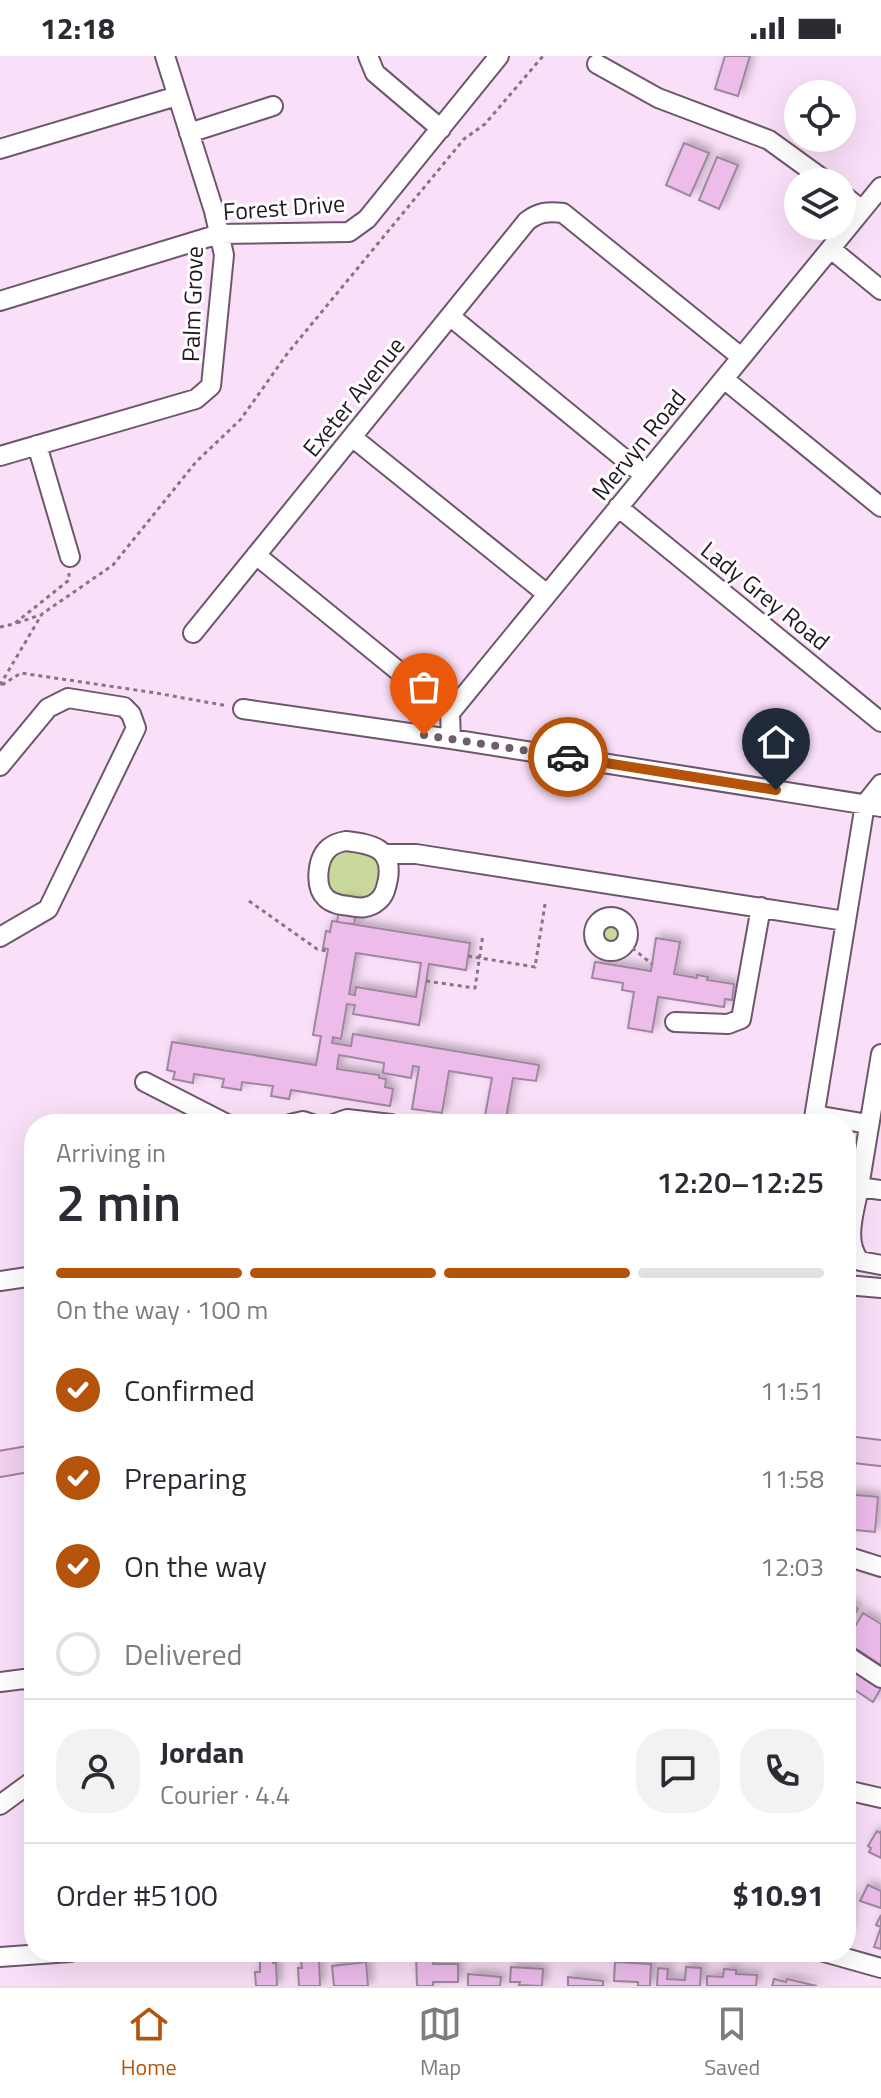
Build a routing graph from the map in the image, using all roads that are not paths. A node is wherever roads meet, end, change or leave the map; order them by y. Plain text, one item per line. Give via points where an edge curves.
1 (165, 56) edge
2 (368, 56) edge
3 (499, 56) edge
4 (597, 64) dead end
5 (177, 96) junction
6 (273, 106) dead end
7 (441, 129) junction
8 (189, 133) junction
9 (0, 149) edge
10 (808, 168) edge
11 (881, 187) edge
12 (856, 205) edge
13 (862, 210) junction
14 (219, 234) junction
15 (831, 249) junction
16 (881, 290) edge
17 (0, 301) edge
18 (451, 317) junction
19 (741, 357) junction
20 (724, 379) junction
21 (352, 437) junction
22 (37, 445) junction
23 (0, 456) edge
24 (644, 475) junction
25 (618, 507) junction
26 (881, 507) edge
27 (256, 555) junction
28 (70, 557) road end
29 (547, 594) junction
30 (193, 633) dead end
31 (243, 709) road end
32 (450, 713) junction
33 (881, 722) edge
34 (451, 739) junction
35 (0, 766) edge
36 (881, 784) edge
37 (873, 805) edge
38 (385, 854) dead end
39 (618, 887) junction
40 (761, 907) junction
41 (613, 917) junction
42 (845, 921) junction
43 (0, 937) edge
44 (675, 1022) dead end
45 (881, 1054) edge
46 (145, 1082) dead end
47 (206, 1114) edge
48 (815, 1114) edge
49 (856, 1123) edge
50 (868, 1124) junction
51 (859, 1187) junction
52 (881, 1190) edge
53 (856, 1205) edge
54 (856, 1256) edge
55 (881, 1265) edge
56 (24, 1277) edge
57 (0, 1281) edge
58 (856, 1286) edge
59 (881, 1288) edge
60 (856, 1450) edge
61 (881, 1453) edge
62 (24, 1460) edge
63 (0, 1464) edge
64 (856, 1559) edge
65 (881, 1567) edge
66 (856, 1662) edge
67 (881, 1678) edge
68 (24, 1679) edge
69 (0, 1682) edge
70 (24, 1787) edge
71 (856, 1792) edge
72 (881, 1798) edge
73 (1, 1802) edge
74 (24, 1955) edge
75 (0, 1957) edge
76 (856, 1961) edge
77 (881, 1968) edge

1 - 5 street, Palm Grove
2 - 7 street via 375,73
3 - 7 street, Forest Drive
4 - 10 street via 658,98 769,140
5 - 8 street, Palm Grove
5 - 9 street
6 - 8 street
7 - 14 street, Forest Drive via 367,219 349,232
8 - 14 street, Palm Grove
11 - 13 street, Mervyn Road
12 - 13 street
13 - 15 street, Mervyn Road
14 - 17 street, Forest Drive
14 - 22 street, Palm Grove via 224,255 211,386 196,399
15 - 16 street
15 - 19 street, Mervyn Road
18 - 19 street, Exeter Avenue via 527,221 546,211 563,213
18 - 21 street, Exeter Avenue
18 - 24 street
19 - 20 street, Mervyn Road
20 - 24 street, Mervyn Road
20 - 26 street
21 - 27 street, Exeter Avenue
21 - 29 street
22 - 23 street, Palm Grove
22 - 28 street
24 - 25 street, Mervyn Road
25 - 29 street, Mervyn Road
25 - 33 street, Lady Grey Road
27 - 30 street, Exeter Avenue
27 - 32 street
29 - 32 street, Mervyn Road
31 - 34 street
32 - 34 street
34 - 37 street
35 - 43 street via 48,708 68,698 124,707 136,728 48,909
36 - 37 street
37 - 42 street
38 - 39 street via 416,854
39 - 40 street
39 - 41 street
40 - 42 street
40 - 44 street via 741,1019 728,1024
41 - 41 street via 627,927 626,943 611,952 594,939 598,922
42 - 48 street
45 - 50 street
46 - 47 street
49 - 50 street
50 - 51 street
51 - 52 street
51 - 53 street
54 - 55 street
56 - 57 street
58 - 59 street
60 - 61 main road
62 - 63 main road
64 - 65 street
66 - 67 street
68 - 69 street
70 - 73 street
71 - 72 street
74 - 75 street
76 - 77 street

